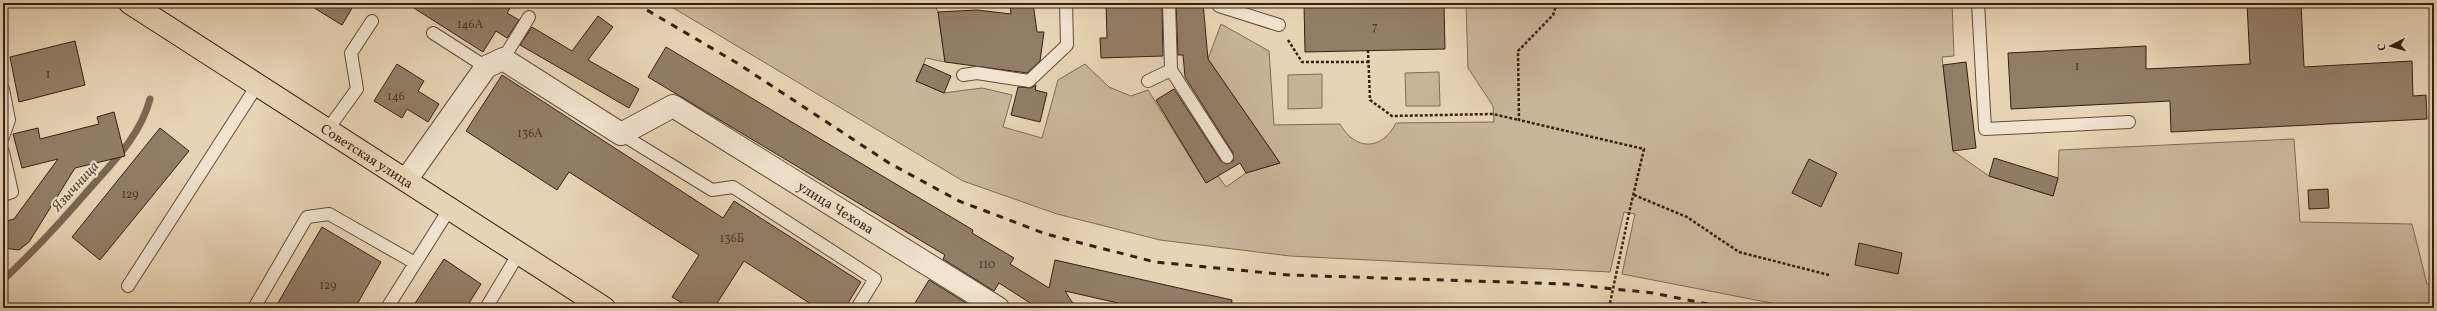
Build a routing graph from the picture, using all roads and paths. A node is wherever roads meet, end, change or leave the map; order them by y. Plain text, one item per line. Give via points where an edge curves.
1 (130, 3) edge
2 (1066, 3) edge
3 (1169, 3) edge
4 (1218, 3) edge
5 (1557, 3) edge
6 (1978, 3) edge
7 (529, 17) dead end
8 (372, 21) dead end
9 (1279, 25) joint
10 (433, 33) dead end
11 (1368, 50) dead end
12 (1369, 62) junction
13 (494, 63) junction
14 (1171, 70) junction
15 (963, 75) dead end
16 (1148, 81) dead end
17 (258, 84) junction
18 (3, 89) edge
19 (1519, 120) junction
20 (2129, 122) dead end
21 (328, 129) junction
22 (621, 134) junction
23 (3, 137) edge
24 (3, 152) edge
25 (1227, 157) dead end
26 (406, 180) junction
27 (1634, 194) junction
28 (3, 195) edge
29 (450, 208) junction
30 (520, 253) junction
31 (415, 263) junction
32 (1829, 275) dead end
33 (128, 286) dead end
34 (254, 308) edge
35 (387, 308) edge
36 (486, 308) edge
37 (604, 308) edge
38 (857, 308) edge
39 (998, 308) edge
40 (1609, 308) edge

1 - 17 main road, Советская улица
2 - 15 lane via 1067,44 1029,81 977,73
3 - 14 lane
4 - 9 lane via 1219,6
5 - 19 path via 1553,15 1518,51
6 - 20 lane via 1984,129
7 - 13 lane
8 - 21 lane via 350,53 357,89
9 - 12 path via 1302,62
10 - 13 lane
11 - 12 path
12 - 19 path via 1370,100 1392,116 1493,114
13 - 22 street
13 - 26 street
14 - 16 lane
14 - 25 lane
17 - 21 main road, Советская улица
17 - 33 lane
18 - 23 lane via 9,120
19 - 27 path via 1644,149
21 - 26 main road, Советская улица
22 - 38 lane via 712,190 733,187 875,279
22 - 39 street, улица Чехова via 673,106
24 - 28 lane via 12,192
26 - 29 main road, Советская улица
27 - 32 path via 1687,217 1739,252
27 - 40 path, bridge
29 - 30 main road, Советская улица
29 - 31 lane
30 - 36 lane
30 - 37 main road, Советская улица
31 - 34 lane via 329,214 307,217
31 - 35 lane

